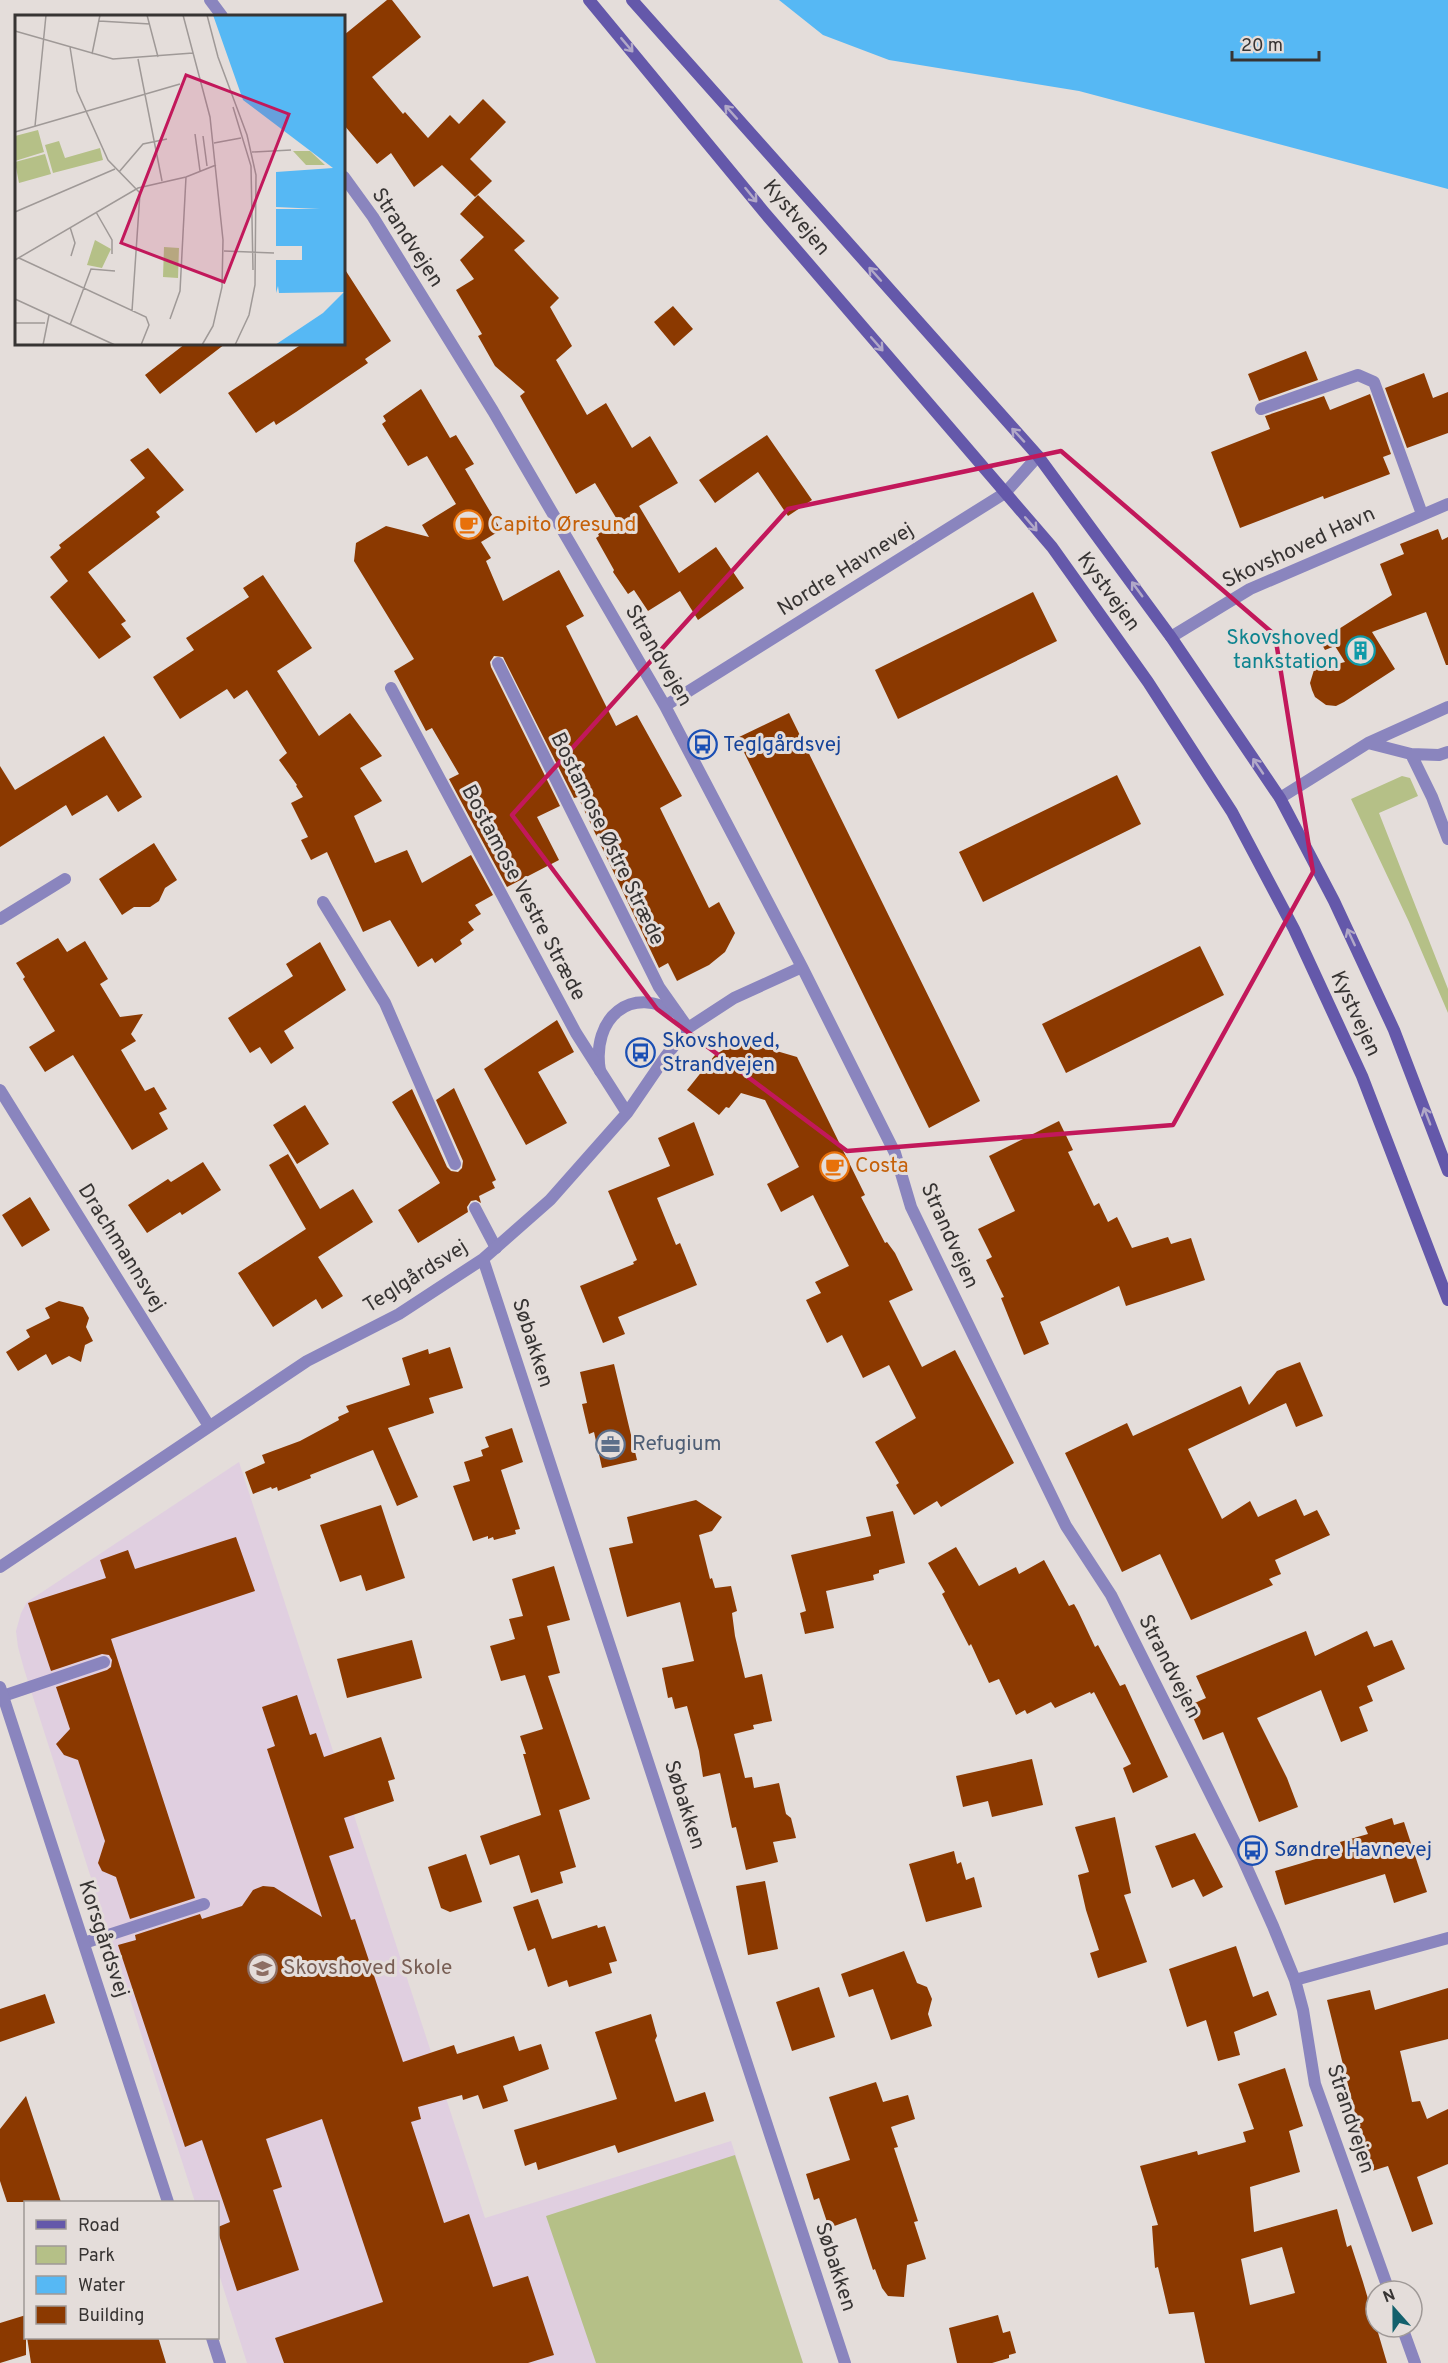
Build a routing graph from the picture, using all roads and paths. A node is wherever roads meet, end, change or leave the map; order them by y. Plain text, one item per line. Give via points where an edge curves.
1 (210, 0) edge
2 (589, 0) edge
3 (632, 0) edge
4 (221, 15) edge
5 (345, 178) edge
6 (1261, 409) dead end
7 (1038, 456) junction
8 (1005, 493) junction
9 (1448, 504) edge
10 (1422, 514) junction
11 (1171, 637) junction
12 (498, 663) dead end
13 (391, 688) dead end
14 (665, 706) junction
15 (1448, 707) edge
16 (1368, 743) junction
17 (1448, 752) edge
18 (1411, 754) junction
19 (1280, 798) junction
20 (1448, 839) edge
21 (65, 879) dead end
22 (323, 902) dead end
23 (0, 919) edge
24 (802, 967) junction
25 (680, 1016) junction
26 (688, 1028) junction
27 (600, 1071) junction
28 (0, 1090) edge
29 (627, 1113) junction
30 (455, 1164) dead end
31 (1448, 1171) edge
32 (475, 1208) dead end
33 (496, 1248) junction
34 (483, 1259) junction
35 (1448, 1300) edge
36 (209, 1426) junction
37 (0, 1567) edge
38 (104, 1662) dead end
39 (2, 1692) edge
40 (204, 1904) dead end
41 (1448, 1938) edge
42 (84, 1944) junction
43 (1295, 1980) junction
44 (168, 2201) edge
45 (1385, 2279) edge
46 (213, 2339) edge
47 (1406, 2339) edge
48 (220, 2363) edge
49 (845, 2363) edge
50 (1415, 2363) edge

1 - 4 street
2 -> 8 main road, Kystvejen
7 -> 3 main road, Kystvejen
5 - 14 street, Strandvejen via 493,411
6 - 10 street via 1359,375 1374,381
7 - 8 street, Nordre Havnevej
11 -> 7 main road, Kystvejen
8 - 14 street, Nordre Havnevej
8 -> 35 main road, Kystvejen via 1052,547 1149,682 1232,812 1294,929 1362,1076
9 - 10 street, Skovshoved Havn
10 - 11 street, Skovshoved Havn via 1250,589
19 -> 11 main road, Kystvejen
12 - 25 street, Bostamose Østre Stræde via 659,987
13 - 27 street, Bostamose Vestre Stræde
14 - 24 street, Strandvejen
15 - 16 street
16 - 18 street
16 - 19 street
17 - 18 street
18 - 20 street
31 -> 19 main road, Kystvejen via 1394,1030 1334,901
21 - 23 street
22 - 30 street via 385,1003
24 - 26 street, Teglgårdsvej via 734,998
24 - 43 street, Strandvejen via 895,1153 911,1207 1066,1526 1110,1593 1242,1857
25 - 26 street, Bostamose Østre Stræde
25 - 27 street via 650,1002 618,1011 604,1028
26 - 29 street, Teglgårdsvej
27 - 29 street, Bostamose Vestre Stræde
28 - 36 street, Drachmannsvej
29 - 33 street, Teglgårdsvej via 550,1200
32 - 33 street
33 - 34 street, Teglgårdsvej
34 - 36 street, Teglgårdsvej via 399,1314 307,1361
34 - 49 street, Søbakken
36 - 37 street, Teglgårdsvej
38 - 39 street
39 - 42 street, Korsgårdsvej
40 - 42 street
41 - 43 street
42 - 44 street, Korsgårdsvej
43 - 45 street, Strandvejen via 1315,2084
46 - 48 street
47 - 50 street

